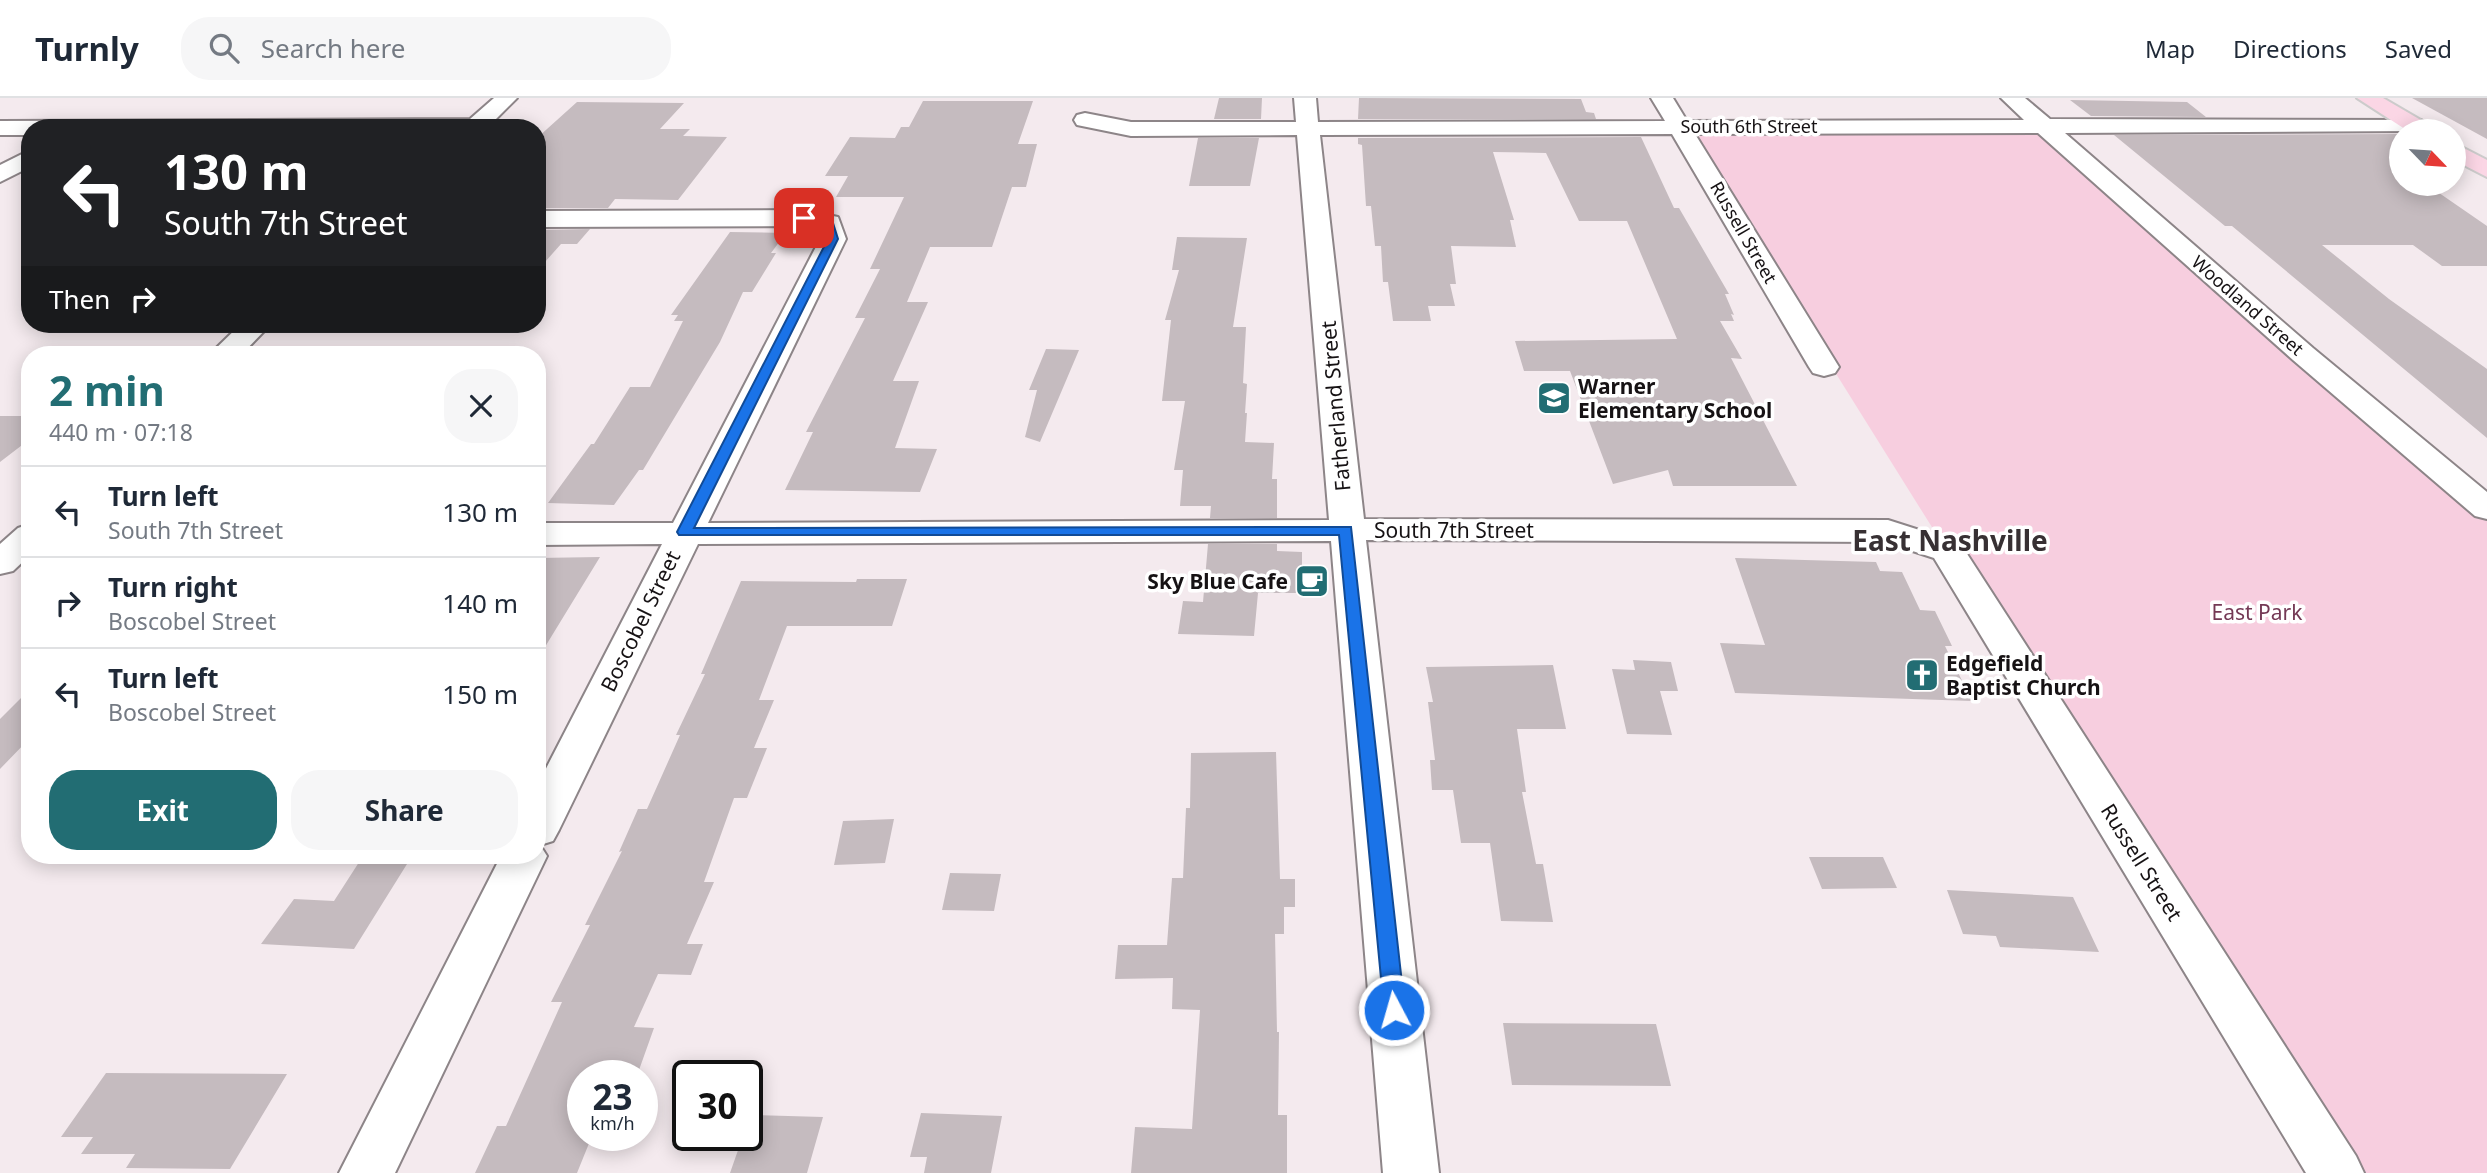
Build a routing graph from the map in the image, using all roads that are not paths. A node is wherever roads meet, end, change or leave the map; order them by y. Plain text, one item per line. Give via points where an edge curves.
1 (506, 98) edge
2 (1662, 98) edge
3 (2012, 98) edge
4 (2368, 98) edge
5 (119, 104) dead end
6 (1306, 113) edge
7 (94, 119) edge
8 (484, 119) edge
9 (2403, 119) edge
10 (1085, 120) dead end
11 (1681, 126) junction
12 (2046, 127) junction
13 (0, 128) edge
14 (21, 128) edge
15 (2389, 128) edge
16 (2466, 157) edge
17 (21, 162) edge
18 (2487, 170) edge
19 (0, 175) edge
20 (546, 219) edge
21 (247, 333) edge
22 (233, 346) edge
23 (1824, 367) dead end
24 (2487, 509) edge
25 (1346, 530) junction
26 (685, 532) junction
27 (546, 534) edge
28 (21, 538) edge
29 (1947, 551) joint
30 (0, 563) edge
31 (546, 812) edge
32 (520, 864) edge
33 (368, 1173) edge
34 (1411, 1173) edge
35 (2336, 1173) edge

1 - 8 street
2 - 11 street, Russell Street
3 - 12 street, Woodland Street
4 - 9 main road
5 - 7 street
6 - 10 street, South 6th Street via 1131,129
6 - 11 street, South 6th Street
6 - 25 street, Fatherland Street
11 - 12 street, South 6th Street
11 - 23 street, Russell Street
12 - 15 street, South 6th Street
12 - 24 street, Woodland Street
13 - 14 street
16 - 18 main road
17 - 19 street
20 - 26 street, Boscobel Street via 804,218 829,222 833,239
21 - 22 street
25 - 26 street, South 7th Street
25 - 29 street, South 7th Street via 1888,531
25 - 34 street, Fatherland Street
26 - 27 street, South 7th Street
26 - 31 street, Boscobel Street
28 - 30 street
29 - 35 street, Russell Street
32 - 33 street

